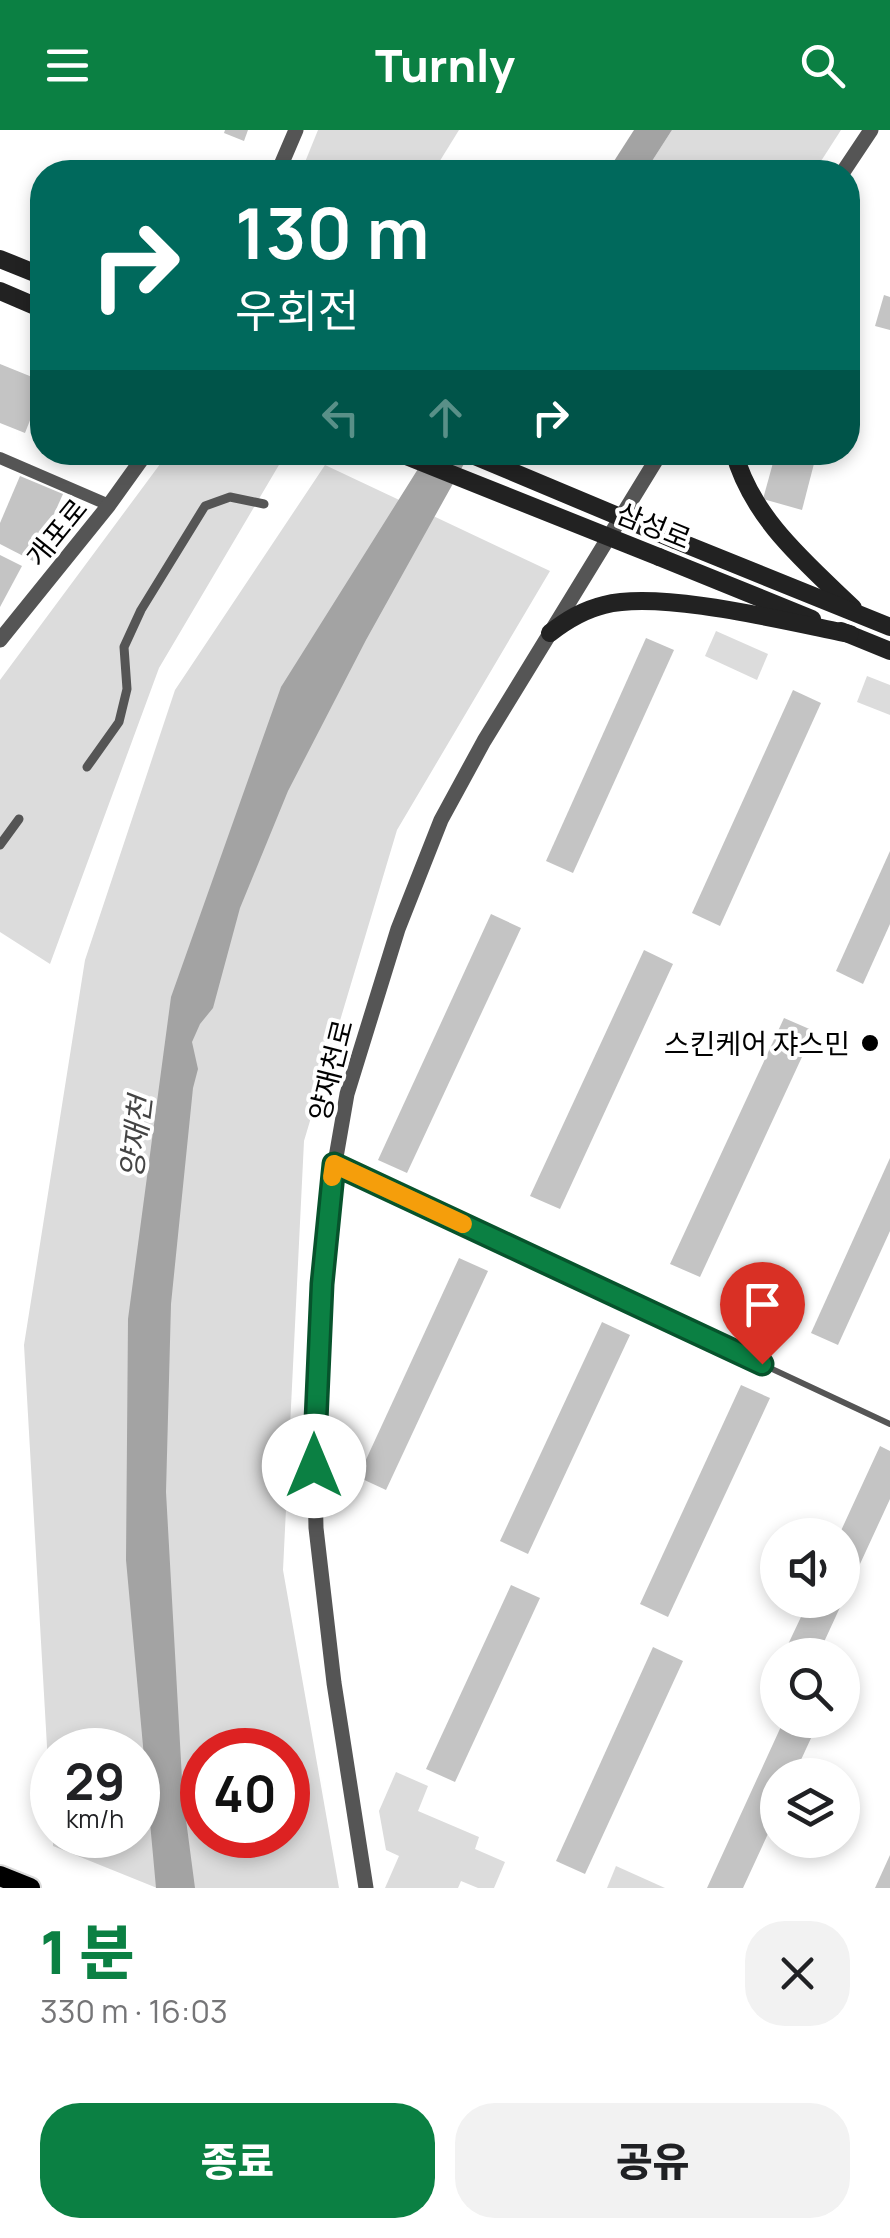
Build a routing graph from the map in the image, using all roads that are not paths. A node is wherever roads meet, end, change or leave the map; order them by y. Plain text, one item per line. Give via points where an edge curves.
1 (296, 130) edge
2 (871, 130) edge
3 (283, 160) edge
4 (851, 160) edge
5 (0, 259) edge
6 (30, 271) edge
7 (0, 291) edge
8 (30, 304) edge
9 (1, 462) edge
10 (137, 465) edge
11 (429, 465) edge
12 (497, 465) edge
13 (653, 465) edge
14 (738, 465) edge
15 (264, 504) dead end
16 (109, 506) junction
17 (860, 615) junction
18 (890, 627) edge
19 (550, 633) junction
20 (850, 634) junction
21 (0, 640) edge
22 (890, 651) edge
23 (87, 767) dead end
24 (18, 819) dead end
25 (0, 844) edge
26 (334, 1164) junction
27 (890, 1424) edge
28 (0, 1876) edge
29 (30, 1888) edge
30 (366, 1888) edge

1 - 3 street
2 - 4 street
5 - 6 main road
7 - 8 main road
9 - 16 street
10 - 16 street, 개포로
11 - 20 main road, 삼성로, bridge
12 - 17 main road, 삼성로, bridge
13 - 19 street, 양재천로
14 - 17 main road via 755,505
15 - 23 street via 230,497 205,506 140,610 124,647 127,689 119,722
16 - 21 street, 개포로
17 - 18 main road, 삼성로
19 - 20 main road via 582,612 631,600
19 - 26 street, 양재천로 via 441,820 364,1032
20 - 22 main road, 삼성로
24 - 25 street
26 - 27 lane
26 - 30 street, 양재천로 via 314,1436 316,1528
28 - 29 main road

